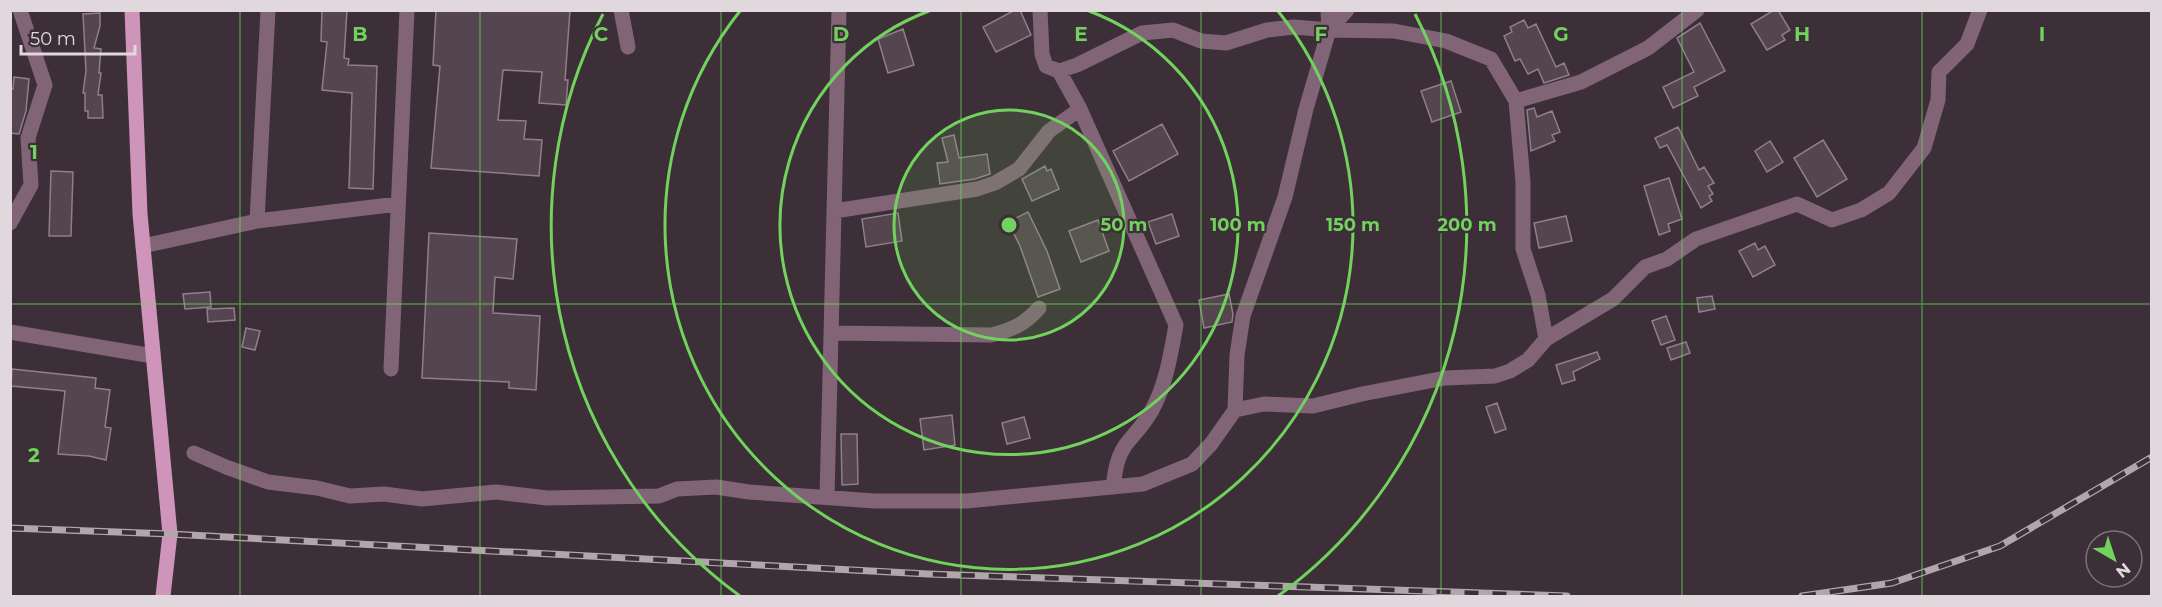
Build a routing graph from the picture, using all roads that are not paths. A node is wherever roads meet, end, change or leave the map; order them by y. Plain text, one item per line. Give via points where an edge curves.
1 (20, 10) edge
2 (132, 10) edge
3 (268, 10) edge
4 (407, 10) edge
5 (621, 10) edge
6 (838, 10) edge
7 (1040, 10) edge
8 (1328, 10) edge
9 (1347, 10) edge
10 (1697, 10) edge
11 (1980, 10) edge
12 (1329, 30) junction
13 (628, 47) dead end
14 (1059, 71) junction
15 (1516, 101) junction
16 (1080, 109) junction
17 (398, 204) junction
18 (834, 211) junction
19 (257, 221) junction
20 (10, 223) edge
21 (143, 246) junction
22 (1039, 308) dead end
23 (10, 332) edge
24 (831, 333) junction
25 (1546, 339) junction
26 (153, 356) junction
27 (391, 369) dead end
28 (1235, 410) junction
29 (195, 453) dead end
30 (1113, 487) junction
31 (827, 497) junction
32 (163, 597) edge

1 - 20 street via 45,85 28,138 32,184
2 - 21 main road
3 - 19 street
4 - 17 street
5 - 13 street
6 - 18 street
7 - 14 street via 1041,54 1046,66
8 - 12 street
9 - 12 street
10 - 15 street via 1648,48 1581,81
11 - 25 street via 1967,44 1939,72 1938,100 1924,148 1889,193 1861,210 1832,220 1797,204 1696,239 1667,259 1645,267 1613,299
12 - 14 street via 1267,30 1226,43 1201,42 1173,30 1142,33
12 - 15 street via 1394,31 1446,41 1491,59
12 - 28 street via 1285,197 1243,316
14 - 16 street
15 - 25 street via 1523,182 1523,249 1538,295
16 - 18 street via 1049,131 1019,169 995,183
16 - 30 street via 1176,326 1154,408 1117,463
17 - 19 street
17 - 27 street
18 - 24 street
19 - 21 street
21 - 26 main road
22 - 24 street via 1012,330 991,335
23 - 26 street
24 - 31 street
25 - 28 street via 1528,360 1495,376 1445,378 1313,406 1264,404
26 - 32 main road via 170,534
28 - 30 street via 1192,464 1143,484
29 - 31 street via 268,482 350,496 384,494 422,499 496,492 547,498 625,497 716,487
30 - 31 street via 967,501

